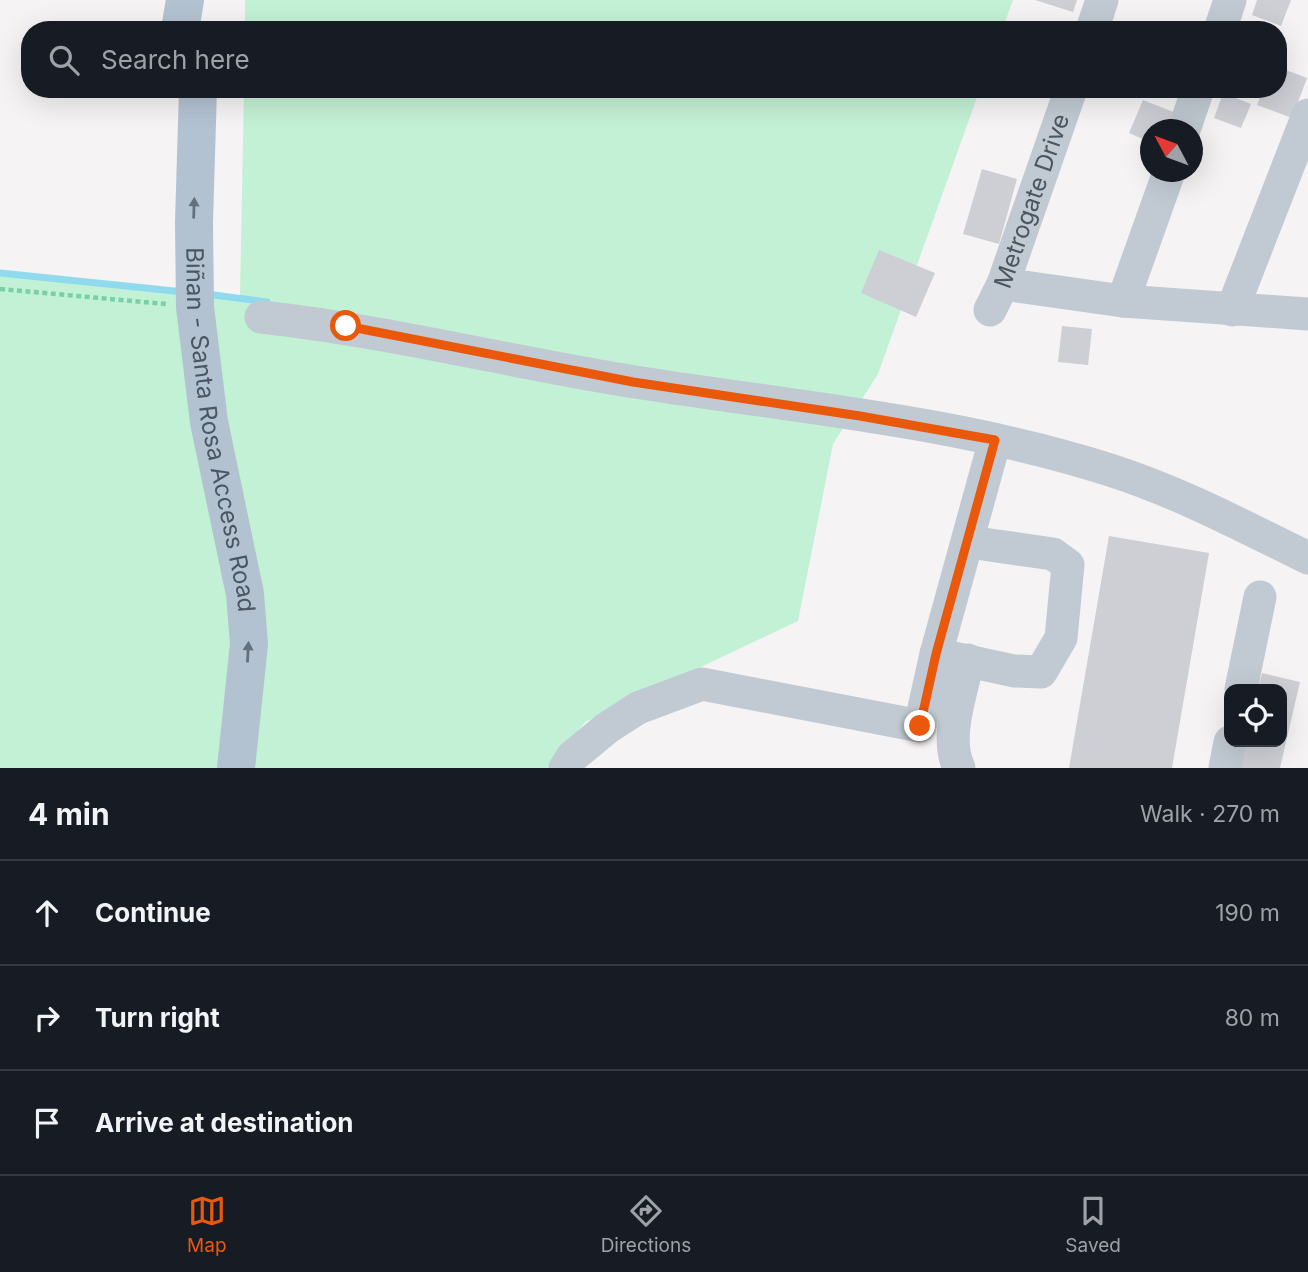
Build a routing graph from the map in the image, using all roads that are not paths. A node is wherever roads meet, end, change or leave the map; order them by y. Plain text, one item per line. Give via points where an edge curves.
1 (185, 0) edge
2 (208, 0) edge
3 (1102, 0) edge
4 (1230, 0) edge
5 (182, 21) edge
6 (205, 21) edge
7 (1095, 21) edge
8 (1223, 21) edge
9 (173, 98) edge
10 (198, 98) edge
11 (1068, 98) edge
12 (1195, 98) edge
13 (1308, 115) edge
14 (1188, 119) edge
15 (1165, 182) edge
16 (1123, 301) junction
17 (183, 306) junction
18 (1232, 310) junction
19 (1308, 314) edge
20 (261, 317) dead end
21 (995, 440) junction
22 (968, 542) junction
23 (1308, 558) edge
24 (1260, 597) dead end
25 (936, 654) junction
26 (968, 660) junction
27 (1242, 684) edge
28 (1229, 747) edge
29 (212, 768) edge
30 (236, 768) edge
31 (565, 768) edge
32 (959, 768) edge
33 (1225, 768) edge

1 - 5 main road
2 - 6 main road
3 - 7 street
4 - 8 street
9 - 17 main road, Biñan - Santa Rosa Access Road via 169,212
17 -> 10 main road, Biñan - Santa Rosa Access Road via 194,222
11 - 16 street, Metrogate Drive via 996,297
12 - 14 street
13 - 18 street
15 - 16 street
16 - 18 street
17 - 29 main road, Biñan - Santa Rosa Access Road via 175,349 223,624 222,700
30 -> 17 main road, Biñan - Santa Rosa Access Road via 248,632 236,545
18 - 19 street
20 - 21 street via 346,326 633,382
21 - 22 street
21 - 23 street via 1112,470 1207,508
22 - 25 street
22 - 26 street via 1053,554 1068,565 1061,638 1041,672
24 - 27 street
25 - 26 street
25 - 31 street via 920,726 702,684 638,708 607,728
26 - 32 street via 952,740
28 - 33 street

